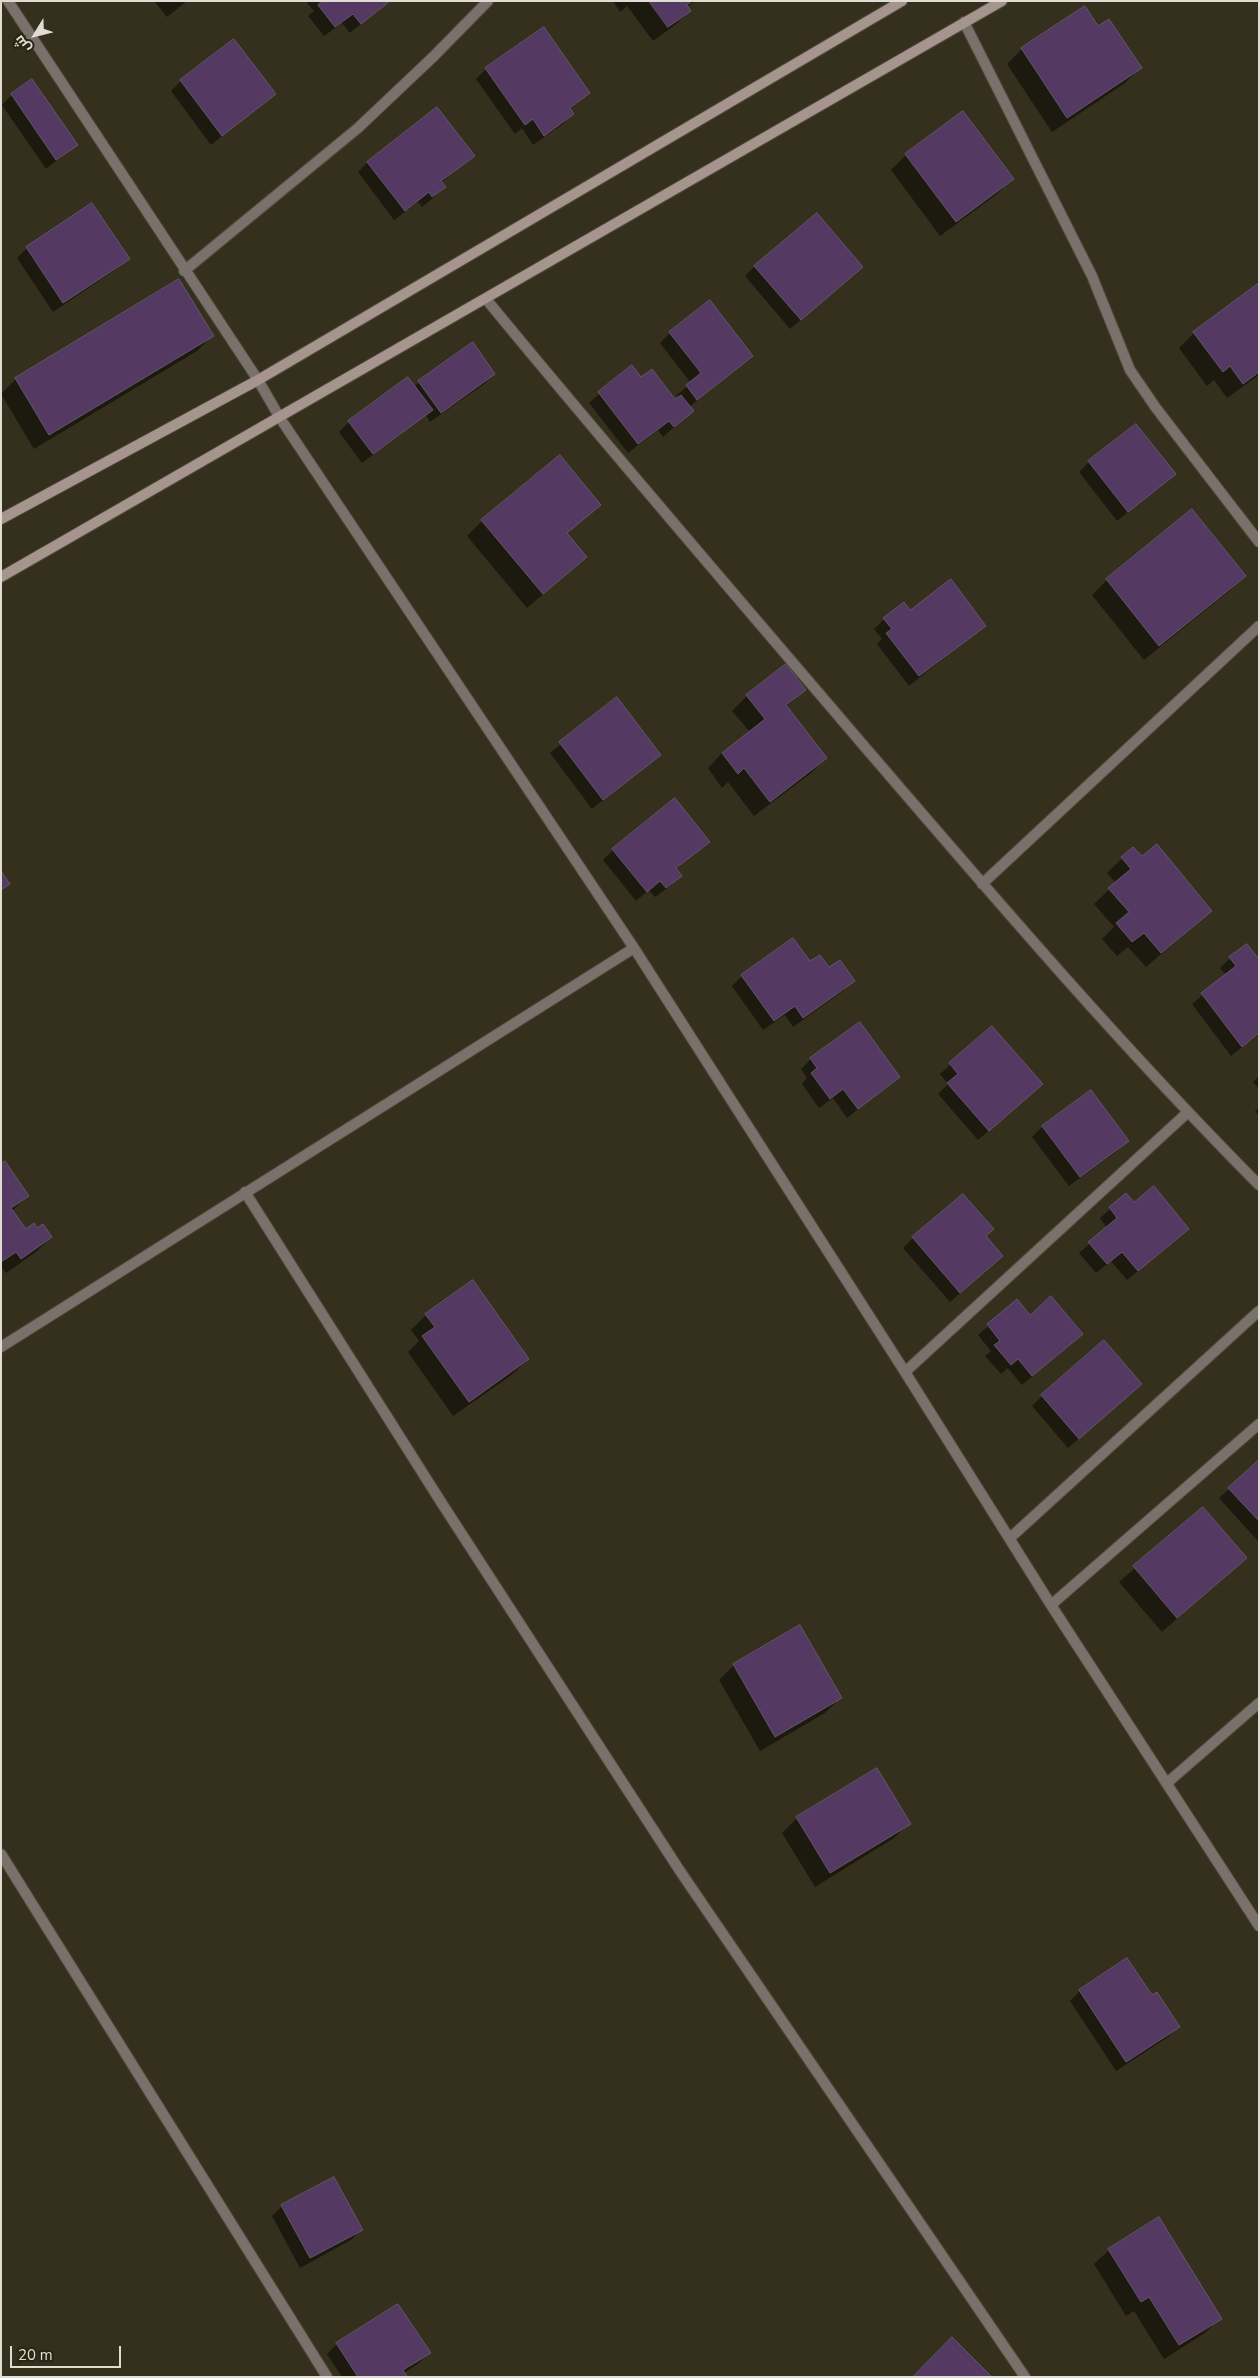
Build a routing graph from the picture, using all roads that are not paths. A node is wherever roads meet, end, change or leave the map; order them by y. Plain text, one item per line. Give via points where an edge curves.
1 (8, 1) edge
2 (488, 1) edge
3 (902, 1) edge
4 (1002, 1) edge
5 (964, 22) junction
6 (184, 270) junction
7 (486, 299) junction
8 (258, 380) junction
9 (280, 418) junction
10 (1, 519) edge
11 (1259, 542) edge
12 (1, 577) edge
13 (1259, 626) edge
14 (982, 884) junction
15 (634, 948) junction
16 (1187, 1112) junction
17 (1259, 1185) edge
18 (245, 1192) junction
19 (1259, 1311) edge
20 (1, 1347) edge
21 (905, 1372) junction
22 (1259, 1424) edge
23 (1010, 1538) junction
24 (1051, 1604) junction
25 (1259, 1703) edge
26 (1167, 1783) junction
27 (1, 1854) edge
28 (1259, 1926) edge
29 (327, 2377) edge
30 (1025, 2377) edge

1 - 6 street
2 - 6 street via 358,128
3 - 8 main road
4 - 5 main road
5 - 7 main road
5 - 11 street via 1092,276 1130,370
6 - 8 street
7 - 9 main road
7 - 14 street via 583,418
8 - 9 street
8 - 10 main road
9 - 12 main road
9 - 15 street
13 - 14 street
14 - 16 street
15 - 18 street
15 - 21 street
16 - 17 street
16 - 21 street
18 - 20 street
18 - 30 street via 680,1871
19 - 23 street
21 - 23 street
22 - 24 street
23 - 24 street
24 - 26 street
25 - 26 street
26 - 28 street
27 - 29 street

